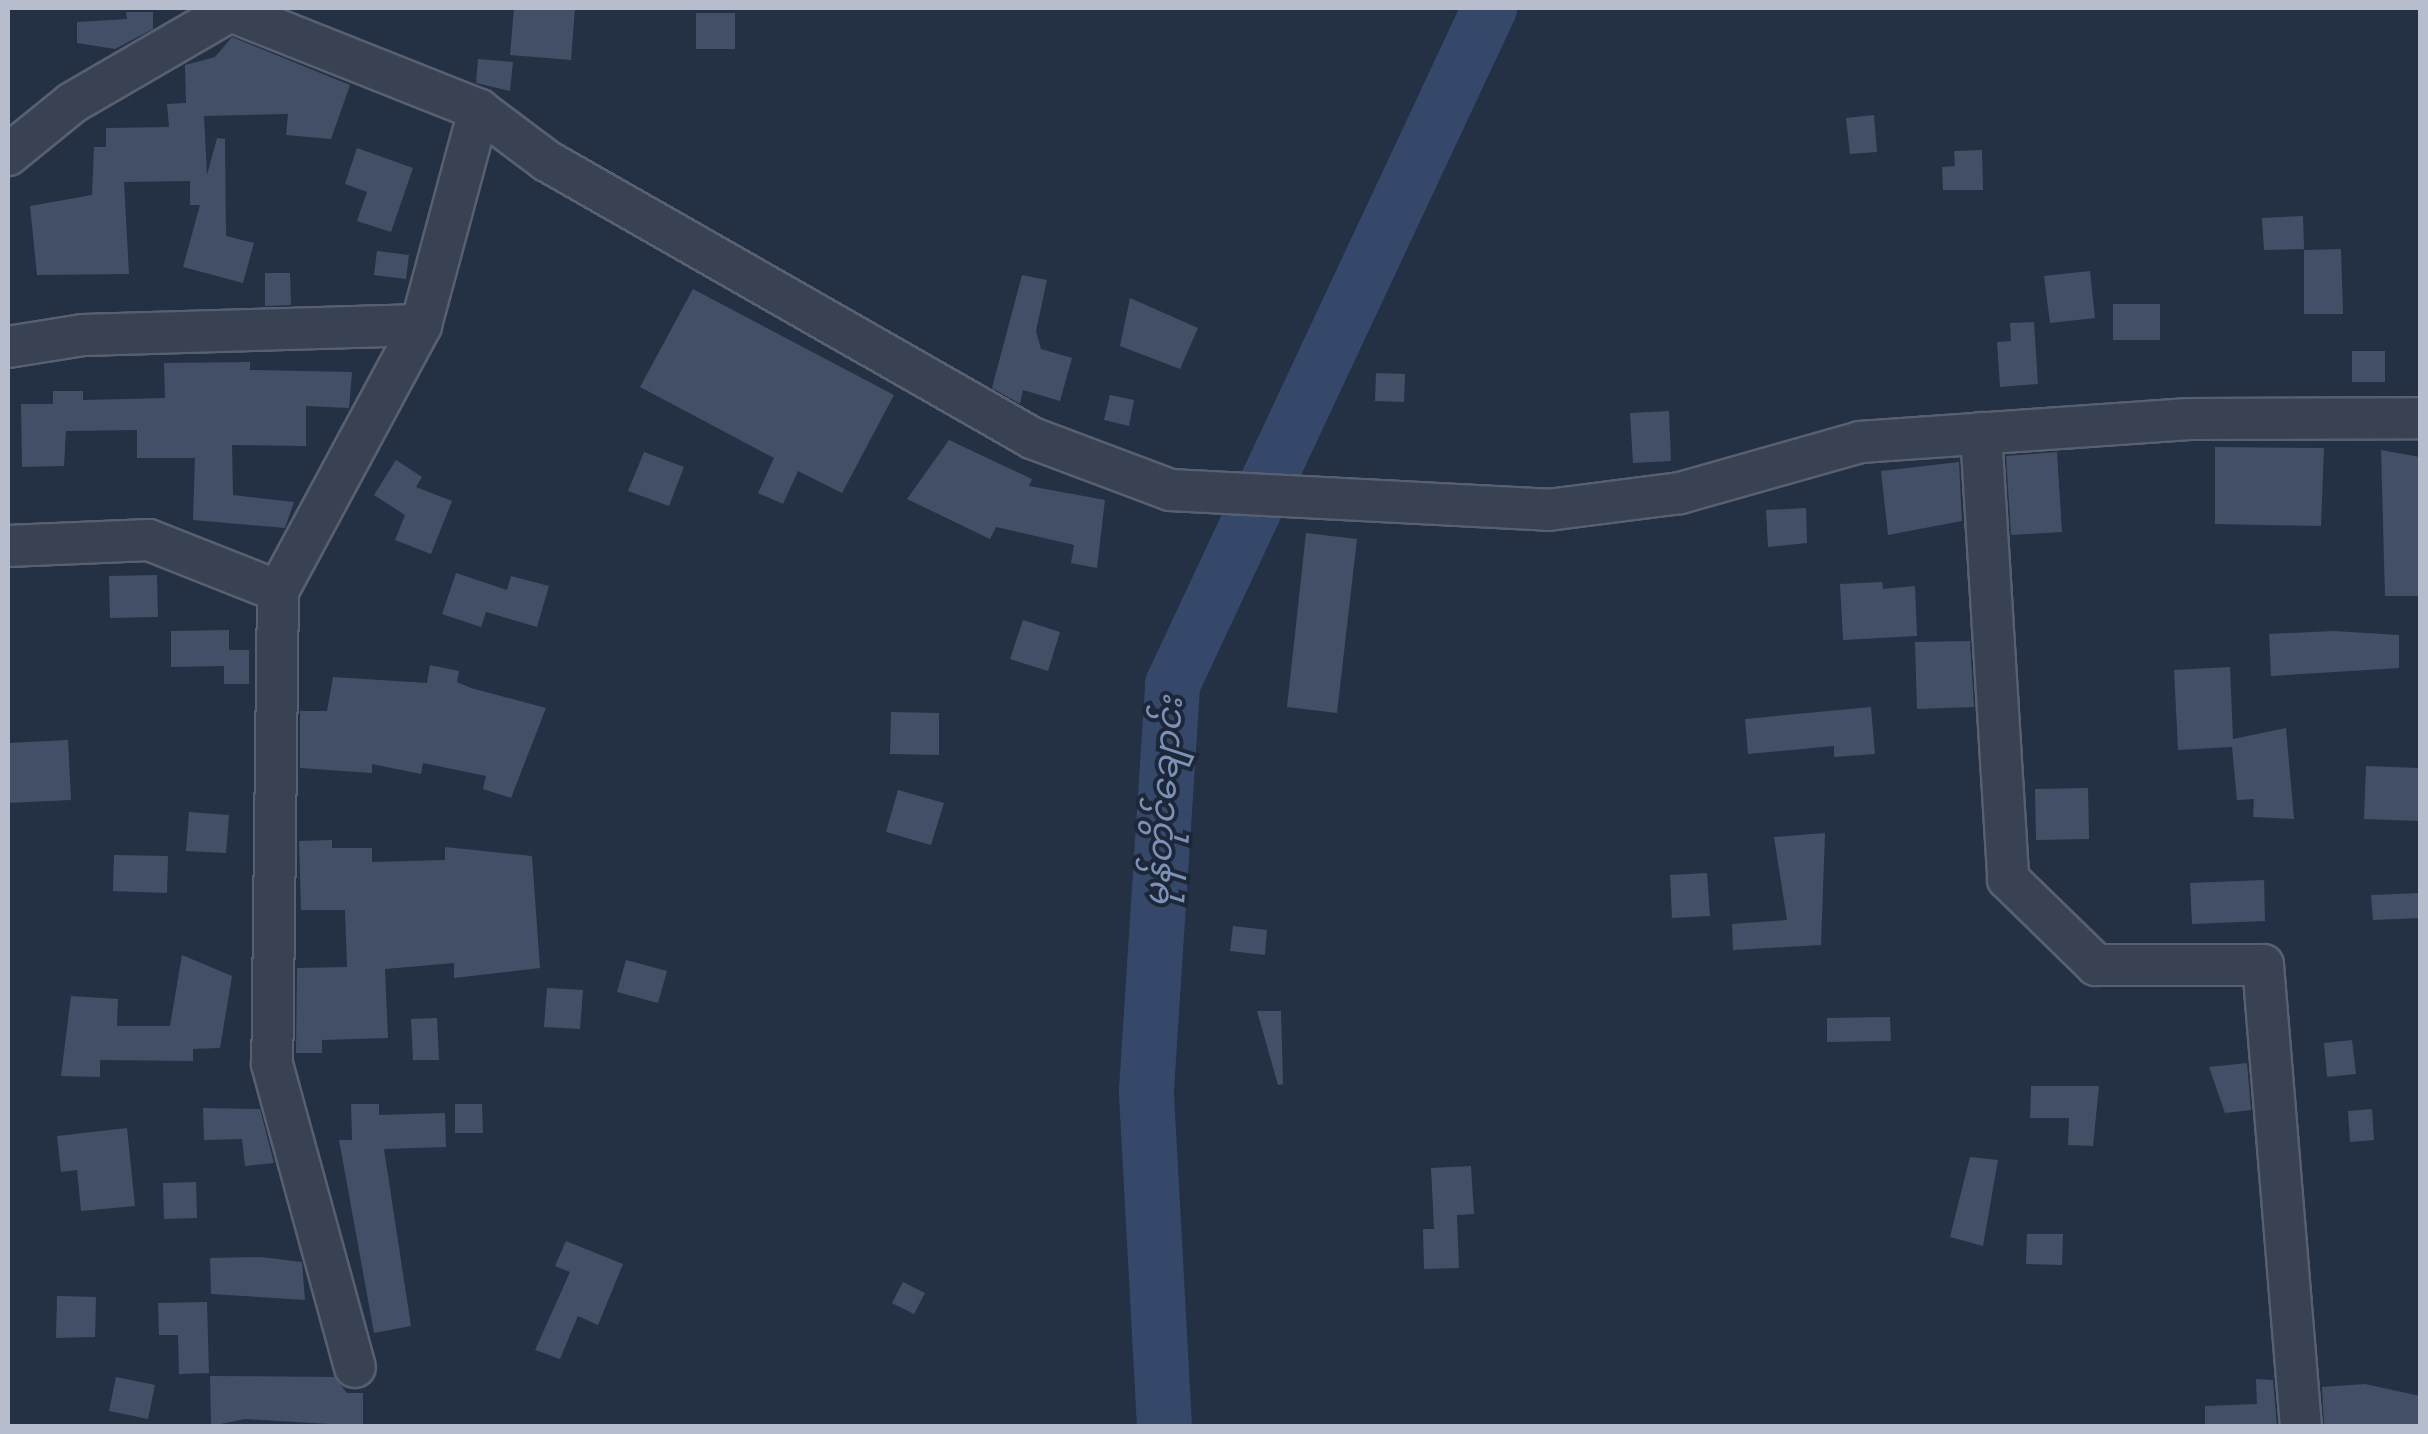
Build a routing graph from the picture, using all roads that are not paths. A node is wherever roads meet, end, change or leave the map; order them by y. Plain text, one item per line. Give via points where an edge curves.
1 (226, 9) edge
2 (479, 110) junction
3 (8, 155) edge
4 (422, 325) junction
5 (8, 346) edge
6 (2420, 418) edge
7 (1981, 434) junction
8 (8, 546) edge
9 (278, 591) junction
10 (354, 1367) dead end
11 (2301, 1426) edge

1 - 2 street
1 - 3 street via 72,103
2 - 4 street
2 - 7 street via 547,160 1032,438 1170,490 1548,510 1680,493 1860,442
4 - 5 street via 83,335
4 - 9 street
6 - 7 street via 2189,419
7 - 11 street via 2008,879 2096,965 2263,964
8 - 9 street via 149,540
9 - 10 street via 272,1064

